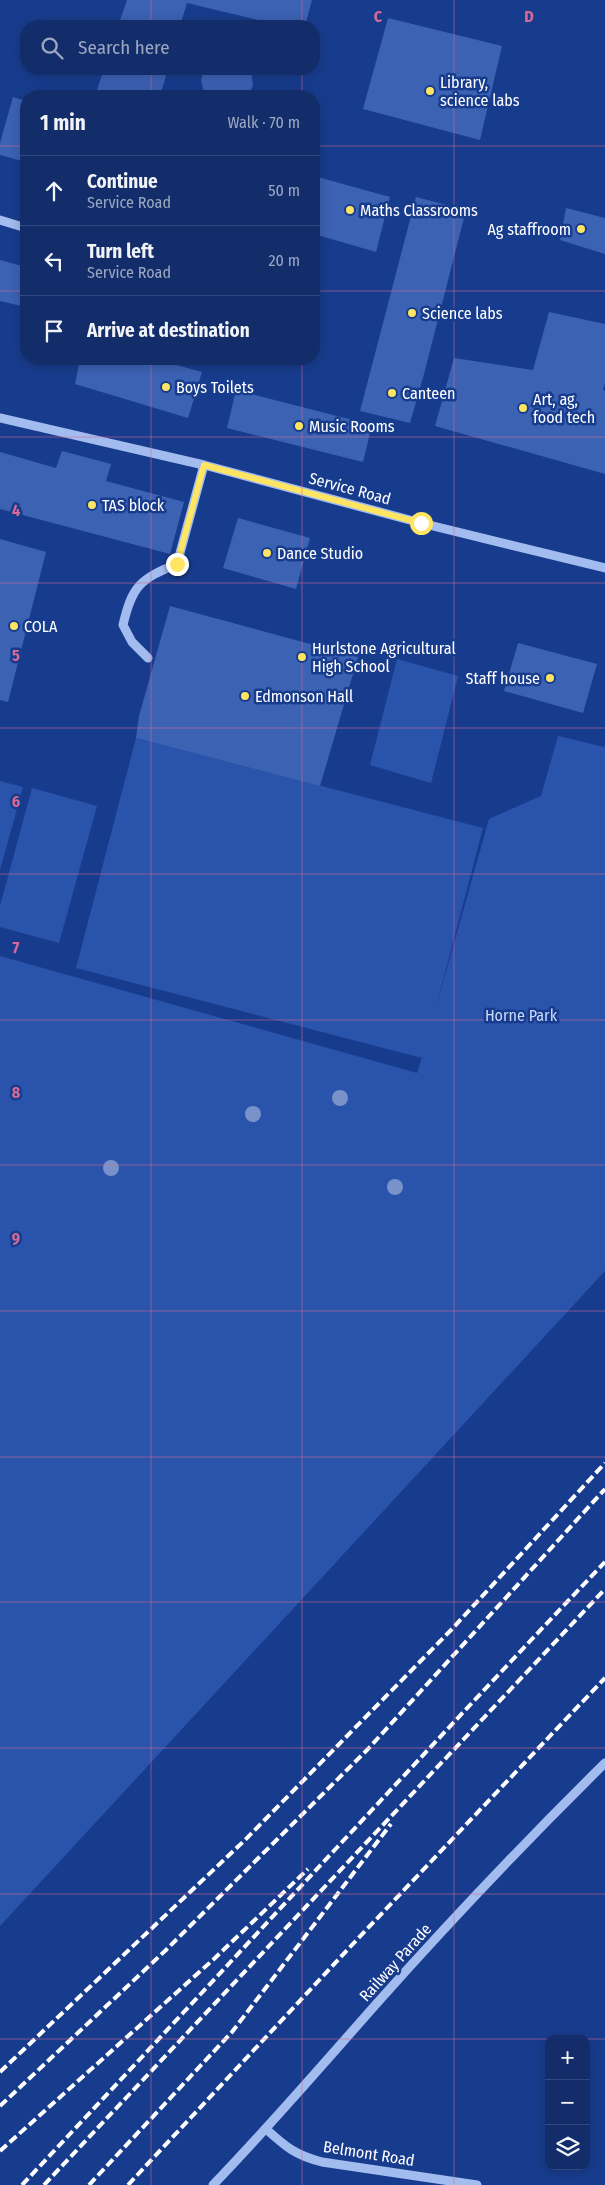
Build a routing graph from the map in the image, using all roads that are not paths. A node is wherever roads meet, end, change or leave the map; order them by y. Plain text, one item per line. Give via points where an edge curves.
1 (0, 220) edge
2 (20, 226) edge
3 (0, 418) edge
4 (204, 465) junction
5 (605, 568) edge
6 (148, 658) dead end
7 (605, 1763) edge
8 (266, 2129) junction
9 (213, 2185) edge
10 (477, 2185) edge

1 - 2 street
3 - 4 street, Service Road
4 - 5 street, Service Road
4 - 6 street via 177,564 154,574 138,586 128,602 123,625 132,642
7 - 8 street, Railway Parade via 524,1844
8 - 9 street, Railway Parade
8 - 10 street, Belmont Road via 288,2148 309,2158

